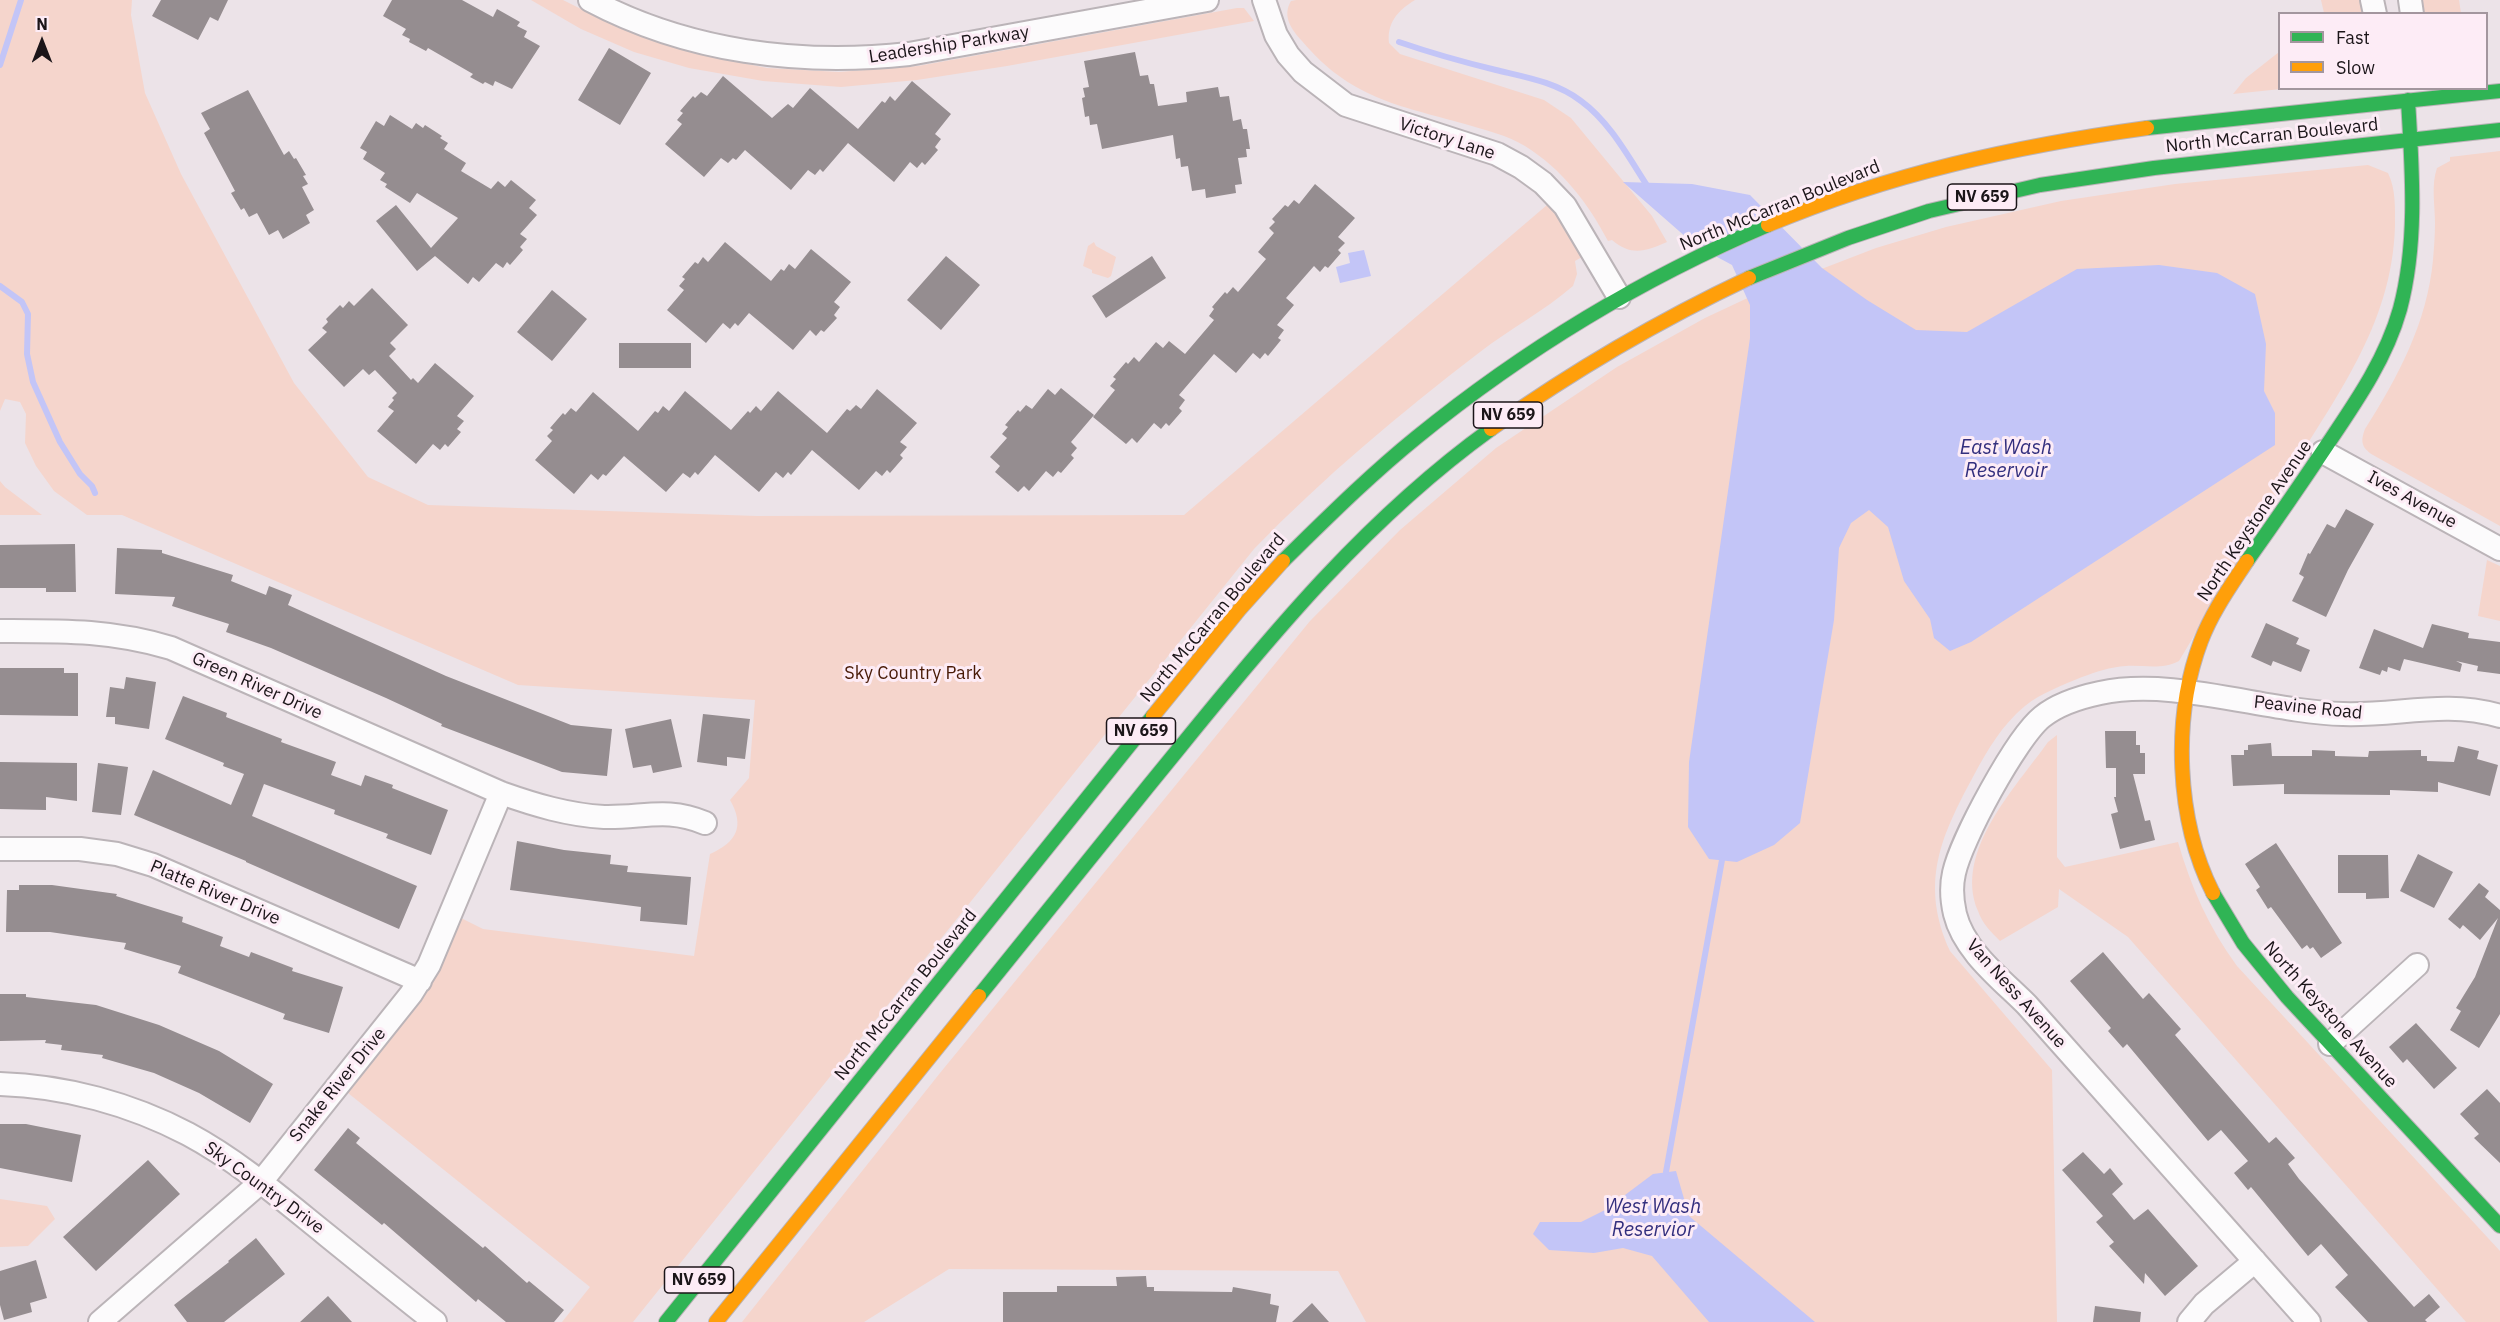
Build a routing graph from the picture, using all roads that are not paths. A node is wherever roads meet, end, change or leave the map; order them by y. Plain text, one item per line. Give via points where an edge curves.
1 (590, 0) edge
2 (1207, 0) edge
3 (1264, 0) edge
4 (2500, 91) edge
5 (2406, 92) edge
6 (2500, 130) edge
7 (2410, 140) junction
8 (1684, 263) junction
9 (1648, 297) dead end
10 (1620, 306) junction
11 (1639, 316) dead end
12 (1639, 332) junction
13 (1605, 338) dead end
14 (1584, 364) junction
15 (2323, 452) junction
16 (2500, 549) edge
17 (0, 631) edge
18 (2188, 693) junction
19 (2500, 716) edge
20 (501, 793) junction
21 (705, 823) dead end
22 (0, 849) edge
23 (2417, 965) dead end
24 (420, 981) junction
25 (2330, 1044) junction
26 (0, 1084) edge
27 (261, 1182) junction
28 (2500, 1226) edge
29 (2255, 1261) junction
30 (100, 1322) edge
31 (435, 1322) edge
32 (666, 1322) edge
33 (716, 1322) edge
34 (2189, 1322) edge
35 (2308, 1322) edge

1 - 2 street, Leadership Parkway via 652,27 701,42 783,57 837,59 909,54
3 - 10 street, Victory Lane via 1288,55 1303,72 1346,105 1497,154 1543,183 1564,206
4 - 5 main road, North McCarran Boulevard / NV 659
5 - 7 main road, North Keystone Avenue
5 - 8 main road, North McCarran Boulevard / NV 659 via 2053,140 1971,158 1814,208
6 - 7 main road, North McCarran Boulevard / NV 659
7 - 12 main road, North McCarran Boulevard / NV 659 via 2134,169 1946,206 1871,229 1758,272
7 - 15 main road, North Keystone Avenue via 2412,244 2400,308 2369,380
8 - 9 main road
8 - 10 main road, North McCarran Boulevard / NV 659
10 - 32 main road, North McCarran Boulevard / NV 659 via 1543,342 1474,391 1341,501 1280,564 1235,614
11 - 12 main road
12 - 14 main road, North McCarran Boulevard / NV 659
13 - 14 main road
14 - 33 main road, North McCarran Boulevard / NV 659 via 1500,421 1435,472 1309,592
15 - 16 street, Ives Avenue
15 - 18 main road, North Keystone Avenue via 2219,605 2201,642
17 - 20 street, Green River Drive via 103,633 171,648
18 - 19 street, Peavine Road via 2342,714 2448,707
18 - 25 main road, North Keystone Avenue via 2183,744 2185,791 2209,884 2250,954
18 - 29 street, Van Ness Avenue via 2128,689 2100,693 2067,703 2042,717 2022,740 1970,830 1953,875 1952,901 1966,939 1981,958
20 - 21 street, Green River Drive via 567,813 604,817 664,813 686,815
20 - 24 street, Snake River Drive
22 - 24 street, Platte River Drive via 80,849 117,854 153,865
23 - 25 street
24 - 27 street, Snake River Drive
25 - 28 main road, North Keystone Avenue
26 - 27 street, Sky Country Drive via 57,1090 149,1116 217,1151
27 - 30 street, Snake River Drive
27 - 31 street, Sky Country Drive
29 - 34 street via 2204,1304
29 - 35 street, Van Ness Avenue

